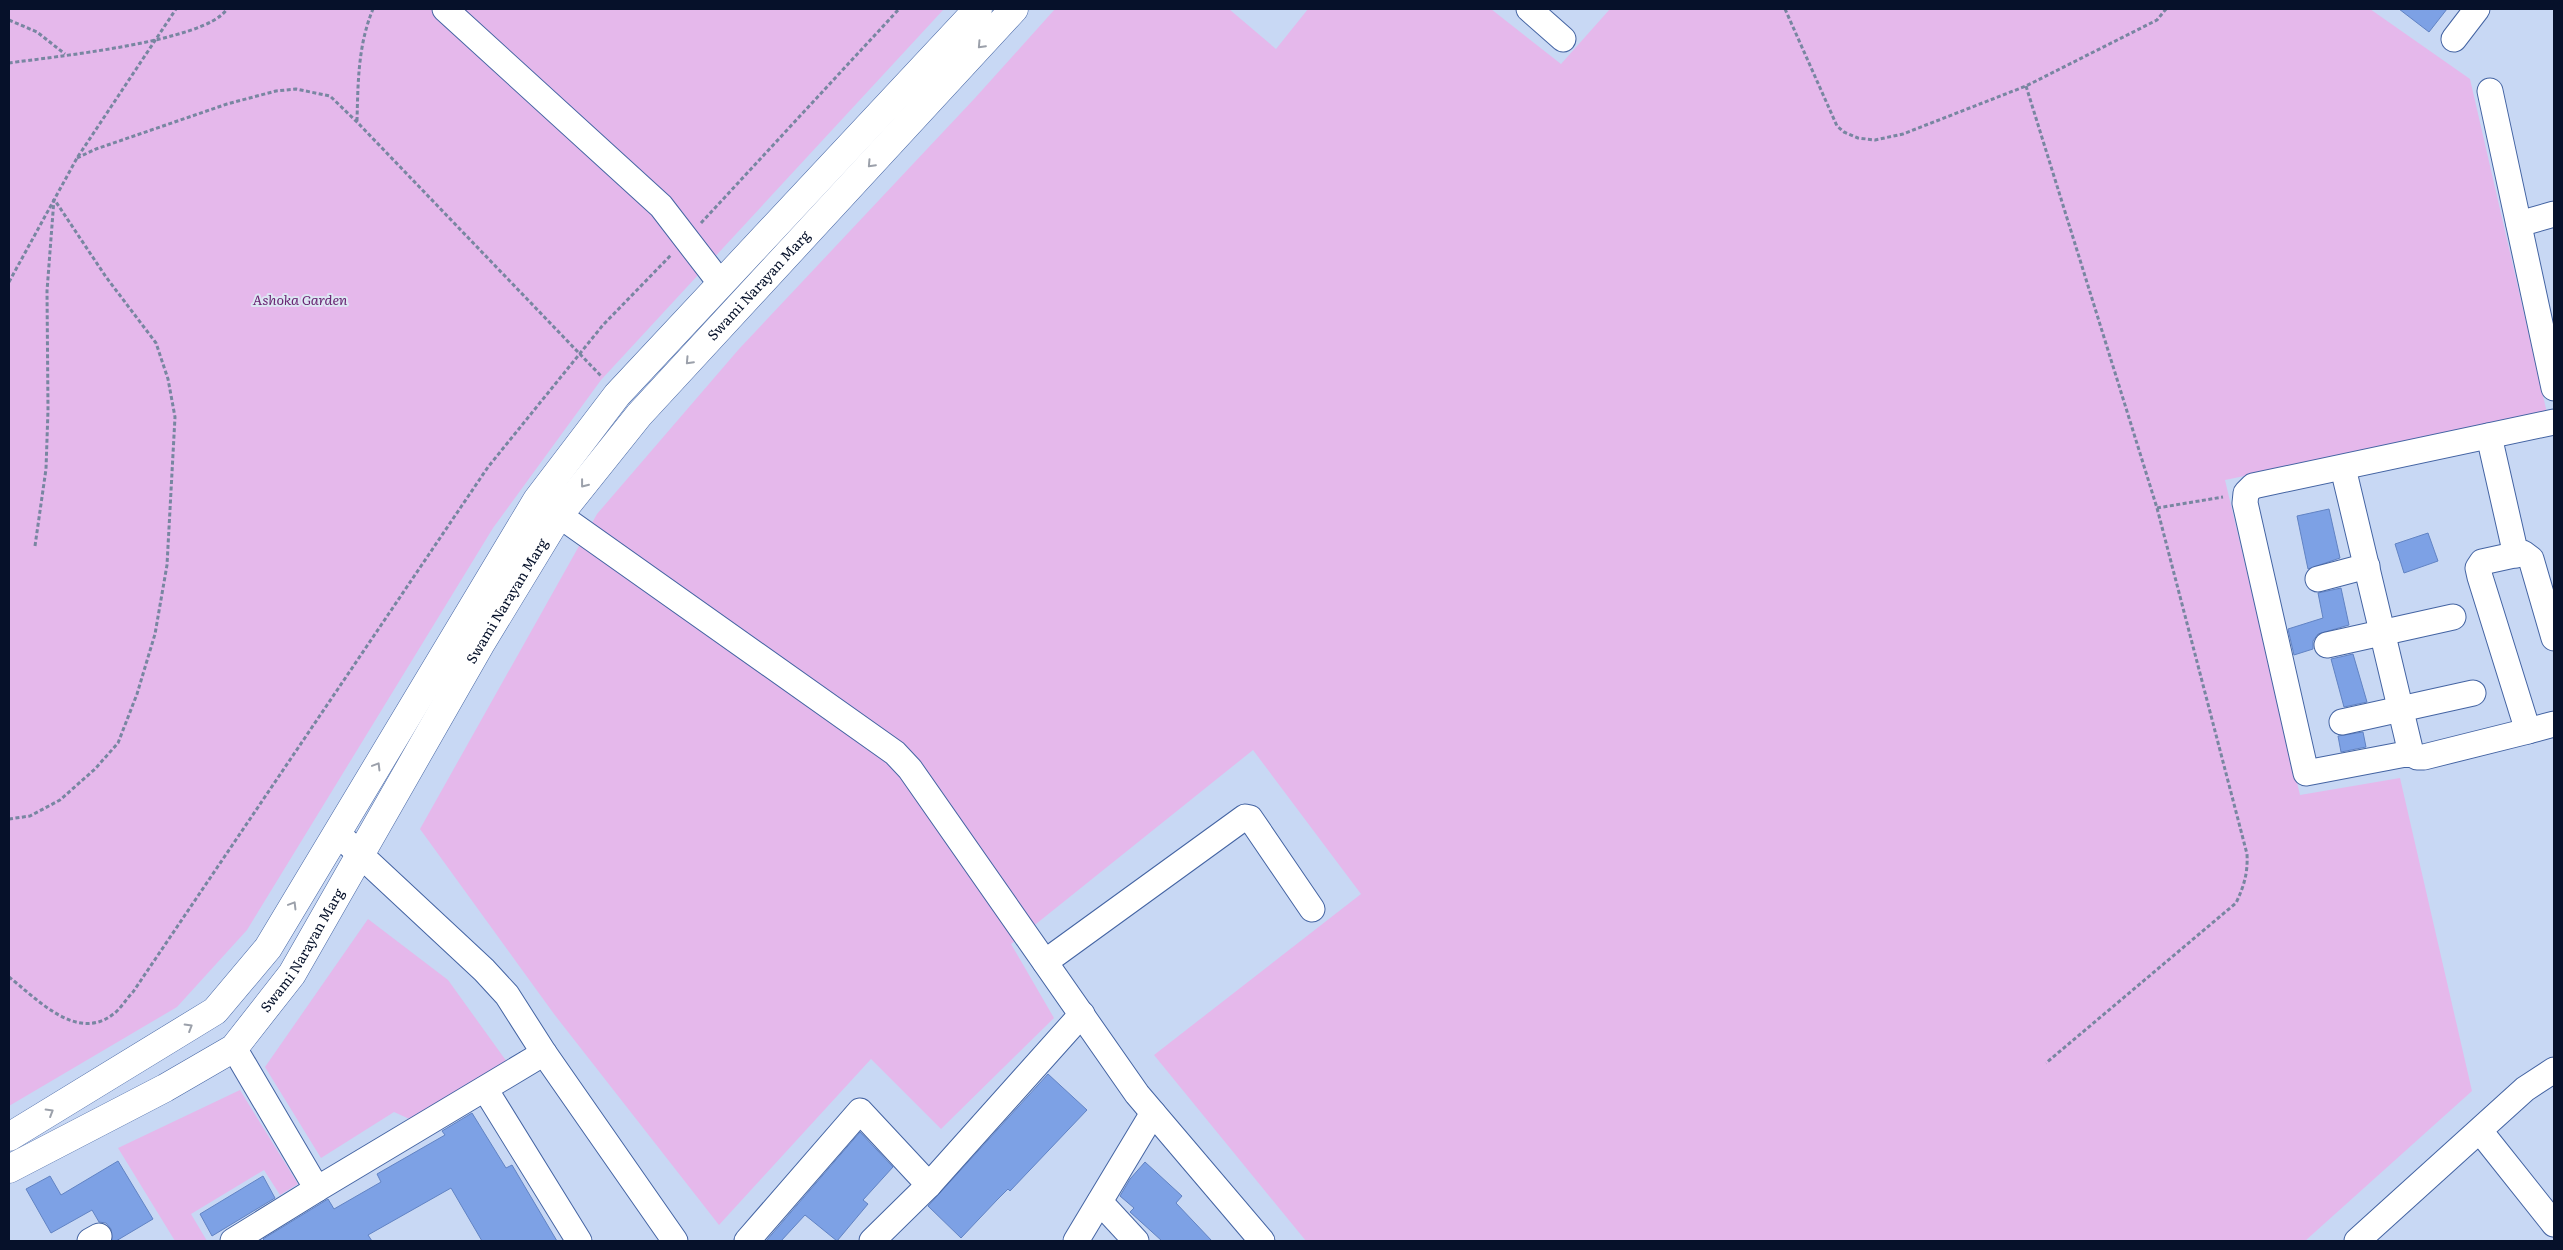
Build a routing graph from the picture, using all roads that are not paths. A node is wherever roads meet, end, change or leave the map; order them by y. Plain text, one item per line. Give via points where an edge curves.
1 (445, 9) edge
2 (978, 9) edge
3 (1014, 9) edge
4 (1529, 9) edge
5 (2477, 9) edge
6 (1562, 39) dead end
7 (2454, 39) dead end
8 (2490, 91) dead end
9 (2554, 214) edge
10 (2519, 224) junction
11 (721, 284) junction
12 (2554, 388) edge
13 (2554, 422) edge
14 (2489, 436) junction
15 (2343, 468) junction
16 (548, 508) junction
17 (2516, 555) junction
18 (2367, 566) junction
19 (2318, 579) dead end
20 (2453, 617) dead end
21 (2382, 632) junction
22 (2554, 638) edge
23 (2328, 645) dead end
24 (2473, 693) dead end
25 (2401, 709) junction
26 (2342, 722) dead end
27 (2554, 724) edge
28 (2528, 731) junction
29 (2412, 753) junction
30 (337, 833) junction
31 (360, 855) junction
32 (1312, 909) dead end
33 (1045, 962) junction
34 (1082, 1014) junction
35 (234, 1048) junction
36 (544, 1053) junction
37 (2554, 1070) edge
38 (485, 1089) junction
39 (1153, 1113) junction
40 (2480, 1131) junction
41 (9, 1137) edge
42 (9, 1169) edge
43 (929, 1186) junction
44 (317, 1189) junction
45 (1100, 1202) junction
46 (2554, 1224) edge
47 (2554, 1234) edge
48 (233, 1241) edge
49 (579, 1241) edge
50 (675, 1241) edge
51 (748, 1241) edge
52 (872, 1241) edge
53 (1076, 1241) edge
54 (1136, 1241) edge
55 (1262, 1241) edge
56 (2357, 1241) edge
57 (2544, 1241) edge

1 - 11 street via 661,206
2 - 11 main road, Swami Narayan Marg
3 -> 16 main road, Swami Narayan Marg via 639,415
4 - 6 street
5 - 7 street
8 - 10 street
9 - 10 street
10 - 12 street
11 - 16 main road, Swami Narayan Marg via 618,394
13 - 14 street
14 - 15 street
14 - 17 street
15 - 18 street
15 - 29 street via 2253,486 2246,493 2245,503 2306,773
30 -> 16 main road, Swami Narayan Marg
16 - 31 main road, Swami Narayan Marg via 480,645
16 - 33 street via 895,753 922,785
17 - 22 street via 2522,553 2531,559
17 - 28 street via 2482,562 2478,568
18 - 19 street
18 - 21 street
20 - 21 street
21 - 23 street
21 - 25 street
24 - 25 street
25 - 26 street
25 - 29 street
27 - 28 street
28 - 29 street via 2424,757
30 - 31 street
41 -> 30 main road, Swami Narayan Marg via 215,1011 268,948
31 - 35 main road, Swami Narayan Marg via 292,974
31 - 36 street via 507,994
32 - 33 street via 1250,818 1245,817
33 - 34 street
34 - 39 street
34 - 43 street
35 - 42 main road, Swami Narayan Marg via 165,1088
35 - 44 street
36 - 38 street
36 - 50 street
37 - 40 street via 2525,1089
38 - 44 street
38 - 49 street
39 - 45 street
39 - 55 street
40 - 46 street
40 - 56 street
43 - 51 street via 860,1111
43 - 52 street
44 - 48 street
45 - 53 street
45 - 54 street
47 - 57 street

